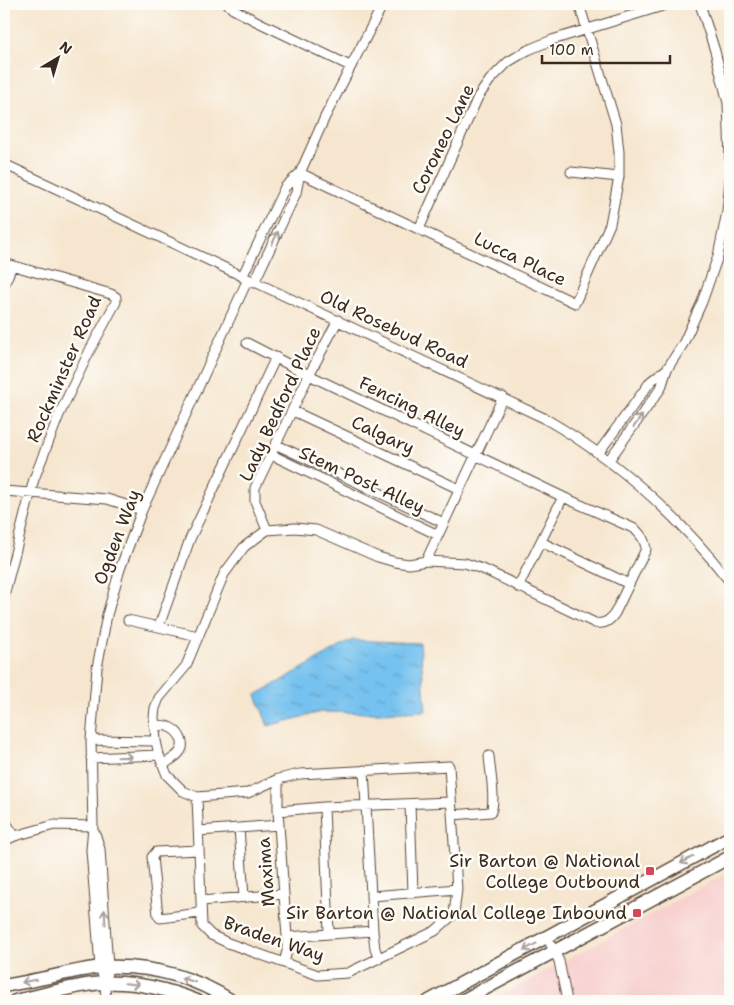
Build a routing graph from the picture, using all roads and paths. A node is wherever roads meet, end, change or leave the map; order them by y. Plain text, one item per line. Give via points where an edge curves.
1 (228, 4) edge
2 (383, 4) edge
3 (579, 4) edge
4 (669, 4) edge
5 (700, 4) edge
6 (587, 29) junction
7 (350, 66) junction
8 (729, 102) edge
9 (730, 159) edge
10 (4, 164) edge
11 (571, 172) dead end
12 (300, 173) junction
13 (618, 177) junction
14 (730, 180) edge
15 (419, 229) junction
16 (8, 264) edge
17 (248, 279) junction
18 (4, 285) edge
19 (338, 320) junction
20 (247, 343) dead end
21 (276, 357) junction
22 (667, 369) junction
23 (308, 375) junction
24 (503, 397) junction
25 (293, 411) junction
26 (276, 445) junction
27 (599, 452) junction
28 (272, 455) junction
29 (476, 455) junction
30 (609, 460) junction
31 (459, 490) junction
32 (4, 491) edge
33 (30, 493) junction
34 (563, 497) junction
35 (142, 510) junction
36 (444, 523) junction
37 (267, 530) junction
38 (438, 534) junction
39 (541, 542) junction
40 (426, 561) junction
41 (730, 582) edge
42 (629, 584) junction
43 (518, 587) junction
44 (4, 596) edge
45 (128, 620) dead end
46 (159, 626) junction
47 (198, 636) junction
48 (154, 725) junction
49 (90, 740) junction
50 (156, 741) junction
51 (159, 755) junction
52 (488, 756) dead end
53 (91, 758) junction
54 (163, 765) junction
55 (364, 770) junction
56 (278, 779) junction
57 (197, 797) junction
58 (451, 802) junction
59 (410, 804) junction
60 (365, 806) junction
61 (324, 808) junction
62 (278, 811) junction
63 (452, 815) junction
64 (4, 820) edge
65 (279, 825) junction
66 (93, 826) junction
67 (239, 828) junction
68 (198, 832) junction
69 (15, 836) junction
70 (730, 837) edge
71 (4, 841) edge
72 (199, 850) junction
73 (730, 857) edge
74 (457, 889) junction
75 (413, 892) junction
76 (284, 894) junction
77 (372, 896) junction
78 (244, 897) junction
79 (200, 901) junction
80 (200, 913) junction
81 (373, 931) junction
82 (329, 933) junction
83 (287, 937) junction
84 (547, 938) junction
85 (554, 950) junction
86 (379, 959) junction
87 (284, 963) junction
88 (104, 967) junction
89 (105, 983) junction
90 (4, 986) edge
91 (15, 1001) edge
92 (106, 1001) edge
93 (197, 1001) edge
94 (232, 1001) edge
95 (429, 1001) edge
96 (462, 1001) edge
97 (567, 1001) edge

1 - 7 street
2 - 7 street
3 - 6 street, Lucca Place
4 - 6 street, Coroneo Lane
5 - 8 street
6 - 13 street, Lucca Place via 616,124
6 - 15 street, Coroneo Lane via 528,50 508,62 490,80 478,96
7 - 12 street
8 - 9 street
10 - 17 street, Old Rosebud Road
11 - 13 street
12 - 15 street, Lucca Place
17 -> 12 street via 296,193
12 - 17 street via 285,187
13 - 15 street, Lucca Place via 610,224 575,303
14 - 22 street via 724,230 706,293 683,344
16 - 18 street
16 - 33 street, Rockminster Road via 116,297 59,415
17 - 19 street, Old Rosebud Road
17 - 35 street, Ogden Way
19 - 23 street, Lady Bedford Place
19 - 24 street, Old Rosebud Road
20 - 21 street, Fencing Alley
21 - 23 street, Fencing Alley
21 - 46 street via 190,538
22 - 27 street via 651,381
30 -> 22 street via 661,388
23 - 25 street, Lady Bedford Place
23 - 29 street, Fencing Alley
24 - 27 street, Old Rosebud Road
24 - 29 street
25 - 26 street, Lady Bedford Place
25 - 31 street, Calgary
26 - 28 street, Lady Bedford Place
26 - 36 street, Stem Post Alley
27 - 30 street, Old Rosebud Road
28 - 37 street, Lady Bedford Place via 255,488 257,506
28 - 38 street, Stem Post Alley
29 - 31 street
29 - 34 street, Fencing Alley
30 - 41 street, Old Rosebud Road via 678,520
31 - 36 street
32 - 33 street
33 - 35 street via 107,499
33 - 44 street, Rockminster Road
34 - 39 street
34 - 42 street, Fencing Alley via 635,529 641,535 646,549
35 - 49 street, Ogden Way via 107,615 97,668
36 - 38 street
37 - 40 street, Fencing Alley via 316,530 378,557 409,564
37 - 47 street via 244,547 224,574
38 - 40 street
39 - 42 street
39 - 43 street
40 - 43 street, Fencing Alley via 465,563
42 - 43 street, Fencing Alley via 611,619 600,624
45 - 46 street
46 - 47 street
47 - 48 street via 186,666 159,698
48 - 50 street
48 - 54 street via 169,727 178,733 182,741 179,753
49 - 50 street
49 - 53 street, Ogden Way
50 - 51 street
53 -> 51 street
51 - 54 street
52 - 63 street via 492,797 490,812
53 - 66 street, Ogden Way
54 - 57 street via 177,786
55 - 56 street via 300,774
55 - 58 street, Braden Way via 449,766
55 - 60 street
56 - 57 street via 248,793
56 - 62 street, Maxima
57 - 68 street, Braden Way
58 - 59 street
58 - 63 street, Braden Way
59 - 60 street
59 - 75 street
60 - 61 street
60 - 77 street
61 - 62 street
61 - 82 street
62 - 65 street, Maxima
63 - 74 street, Braden Way
64 - 69 street
65 - 67 street
65 - 76 street, Maxima
66 - 69 street via 54,825
66 - 88 street, Ogden Way via 100,850
67 - 68 street
67 - 78 street
68 - 72 street, Braden Way
69 - 71 street
70 -> 84 main road
72 - 79 street, Braden Way
72 - 80 street via 156,852 152,857 160,918
73 - 85 main road
74 - 75 street
74 - 86 street, Braden Way via 454,914 449,920 435,931
75 - 77 street
76 - 78 street
76 - 83 street, Maxima
77 - 81 street
78 - 79 street
79 - 80 street, Braden Way
80 - 87 street, Braden Way via 202,926 211,935
81 - 82 street
81 - 86 street
82 - 83 street
83 - 87 street, Maxima
84 - 85 street
84 -> 95 main road
85 - 96 main road
85 - 97 street
86 - 87 street, Braden Way via 348,973 318,975
88 - 89 street, Ogden Way
88 -> 90 main road
94 -> 88 main road via 209,988 173,975 146,969
89 - 91 main road
89 - 92 street, Ogden Way
89 -> 93 main road via 162,988

